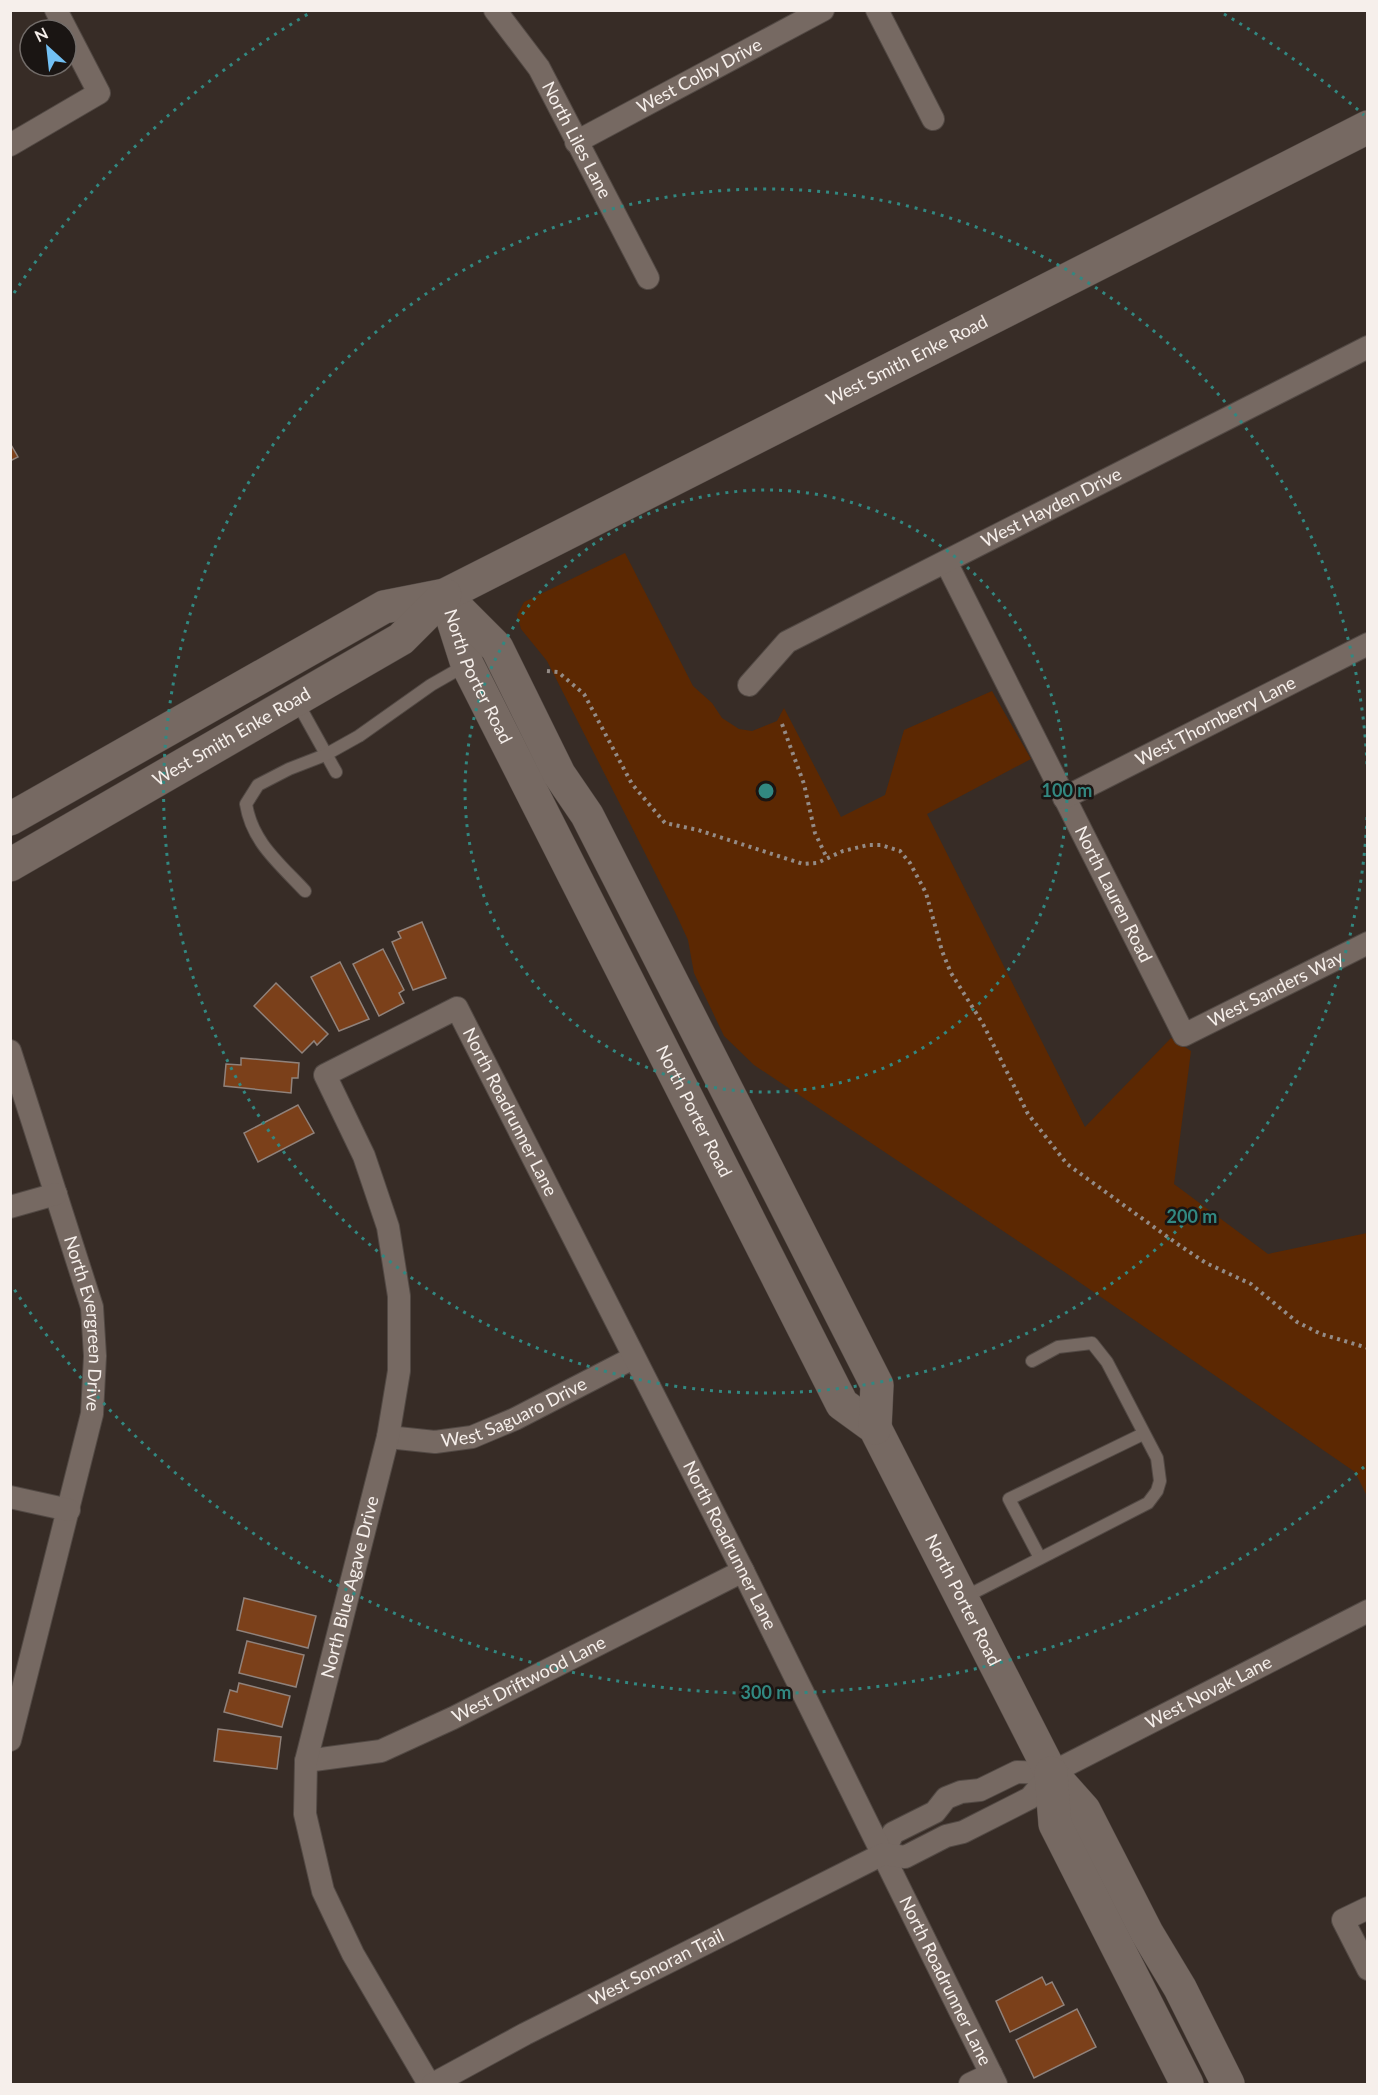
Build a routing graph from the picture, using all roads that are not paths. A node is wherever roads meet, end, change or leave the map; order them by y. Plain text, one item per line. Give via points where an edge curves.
1 (56, 10) edge
2 (495, 10) edge
3 (823, 10) edge
4 (877, 10) edge
5 (933, 119) dead end
6 (1368, 127) edge
7 (576, 142) junction
8 (10, 145) edge
9 (648, 278) dead end
10 (1368, 348) edge
11 (946, 562) junction
12 (445, 595) junction
13 (1368, 644) edge
14 (467, 664) junction
15 (749, 685) dead end
16 (295, 699) junction
17 (325, 755) junction
18 (336, 772) dead end
19 (1064, 798) junction
20 (10, 819) edge
21 (10, 865) edge
22 (305, 891) dead end
23 (1368, 943) edge
24 (457, 1008) joint
25 (1184, 1035) joint
26 (10, 1051) edge
27 (56, 1194) junction
28 (10, 1207) edge
29 (633, 1358) junction
30 (1032, 1361) dead end
31 (875, 1428) junction
32 (1143, 1434) junction
33 (388, 1437) junction
34 (10, 1497) edge
35 (69, 1510) junction
36 (1040, 1558) junction
37 (743, 1570) junction
38 (962, 1598) junction
39 (1368, 1611) edge
40 (10, 1740) edge
41 (306, 1761) junction
42 (1051, 1773) junction
43 (883, 1854) junction
44 (1368, 1908) edge
45 (1368, 1969) edge
46 (994, 2079) edge
47 (431, 2085) edge
48 (970, 2085) edge
49 (1187, 2085) edge
50 (1228, 2085) edge

1 - 8 street via 99,93
2 - 7 street, North Liles Lane via 539,68
3 - 7 street, West Colby Drive
4 - 5 street
6 - 12 street, West Smith Enke Road
7 - 9 street, North Liles Lane
10 - 11 street, West Hayden Drive
11 - 15 street, West Hayden Drive via 788,642
11 - 19 street, North Lauren Road
12 - 14 street, North Porter Road
12 - 16 street, West Smith Enke Road via 401,639
12 - 20 street, West Smith Enke Road via 384,607
12 - 31 street, North Porter Road via 497,648 559,774 587,814 877,1385
13 - 19 street, West Thornberry Lane
14 - 17 lane
14 - 31 street, North Porter Road via 842,1404
16 - 17 lane
16 - 21 street, West Smith Enke Road
17 - 18 lane
17 - 22 lane via 258,785 246,804 249,824 262,844
19 - 25 street, North Lauren Road
23 - 25 street, West Sanders Way
24 - 29 street, North Roadrunner Lane
24 - 33 street, North Blue Agave Drive via 325,1075 364,1156 388,1227 399,1296 399,1371
26 - 27 street, North Evergreen Drive
27 - 28 street
27 - 35 street, North Evergreen Drive via 92,1306 95,1356 92,1414
29 - 33 street, West Saguaro Drive via 472,1437 435,1442
29 - 37 street, North Roadrunner Lane
30 - 32 lane via 1058,1347 1092,1343 1107,1362
31 - 38 street, North Porter Road
32 - 36 lane via 1157,1458 1160,1480 1149,1503
32 - 36 lane via 1009,1498
33 - 41 street, North Blue Agave Drive
34 - 35 street
35 - 40 street, North Evergreen Drive
36 - 38 lane
37 - 41 street, West Driftwood Lane via 381,1751
37 - 43 street, North Roadrunner Lane
38 - 42 street, North Porter Road
39 - 42 street, West Novak Lane
41 - 47 street, North Blue Agave Drive via 305,1814 324,1891 354,1954
42 - 43 street, West Sonoran Trail via 1030,1798 963,1832 946,1836 905,1857
42 - 43 street, West Sonoran Trail via 1017,1772 980,1790 946,1798 935,1812 893,1833
42 - 49 street, North Porter Road via 1056,1824
42 - 50 street, North Porter Road via 1084,1810
43 - 46 street, North Roadrunner Lane
43 - 47 street, West Sonoran Trail
44 - 45 street via 1343,1920
46 - 48 street

